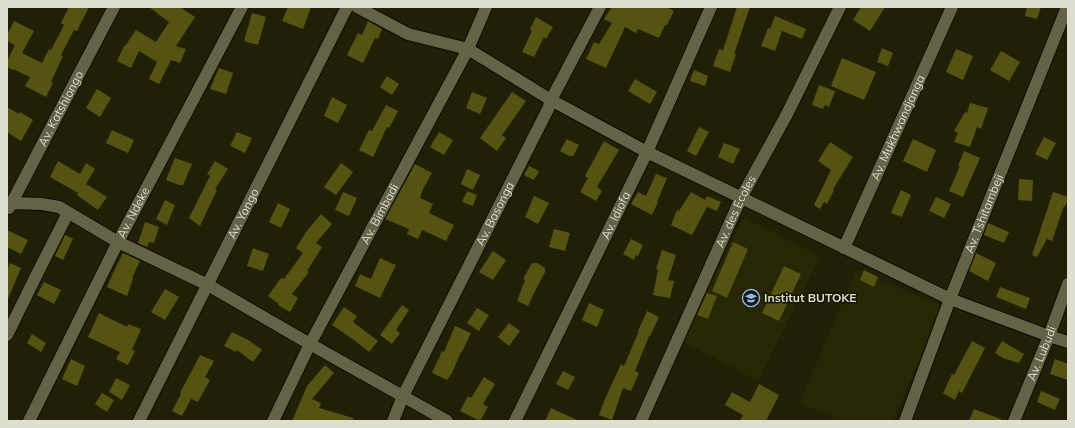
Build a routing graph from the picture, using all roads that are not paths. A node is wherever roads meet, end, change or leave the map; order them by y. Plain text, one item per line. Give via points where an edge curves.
1 (114, 7) edge
2 (242, 7) edge
3 (347, 7) edge
4 (357, 7) edge
5 (486, 7) edge
6 (600, 7) edge
7 (711, 7) edge
8 (840, 7) edge
9 (952, 7) edge
10 (1067, 7) edge
11 (468, 49) junction
12 (551, 100) junction
13 (647, 152) junction
14 (741, 198) junction
15 (8, 206) edge
16 (68, 212) junction
17 (118, 242) junction
18 (844, 248) junction
19 (1068, 284) edge
20 (208, 285) junction
21 (950, 299) junction
22 (7, 335) edge
23 (1049, 336) junction
24 (1068, 342) edge
25 (310, 344) junction
26 (404, 396) junction
27 (29, 421) edge
28 (139, 421) edge
29 (273, 421) edge
30 (393, 421) edge
31 (447, 421) edge
32 (515, 421) edge
33 (641, 421) edge
34 (905, 421) edge
35 (1014, 421) edge

1 - 15 street, Av. Katshiongo
2 - 17 street, Av. Ndeke
3 - 20 street, Av. Yongo
4 - 11 street via 408,34
5 - 11 street, Av. Bimbadi
6 - 12 street, Av. Basonga
7 - 13 street, Av. Idiofa
8 - 14 street, Av. des Ecoles via 787,114
9 - 18 street, Av. Mukhwandjanga
10 - 21 street, Av. Tshitambeji
11 - 12 street
11 - 25 street, Av. Bimbadi
12 - 13 street
12 - 26 street, Av. Basonga
13 - 14 street
13 - 32 street, Av. Idiofa
14 - 18 street
14 - 33 street, Av. des Ecoles
15 - 16 street via 42,204 59,207
16 - 17 street
16 - 22 street
17 - 20 street
17 - 27 street, Av. Ndeke
18 - 21 street
19 - 23 street, Av. Lubudi
20 - 25 street
20 - 28 street, Av. Yongo
21 - 23 street
21 - 34 street, Av. Tshitambeji
23 - 24 street
23 - 35 street, Av. Lubudi
25 - 26 street
25 - 29 street, Av. Bimbadi
26 - 30 street, Av. Basonga
26 - 31 street

